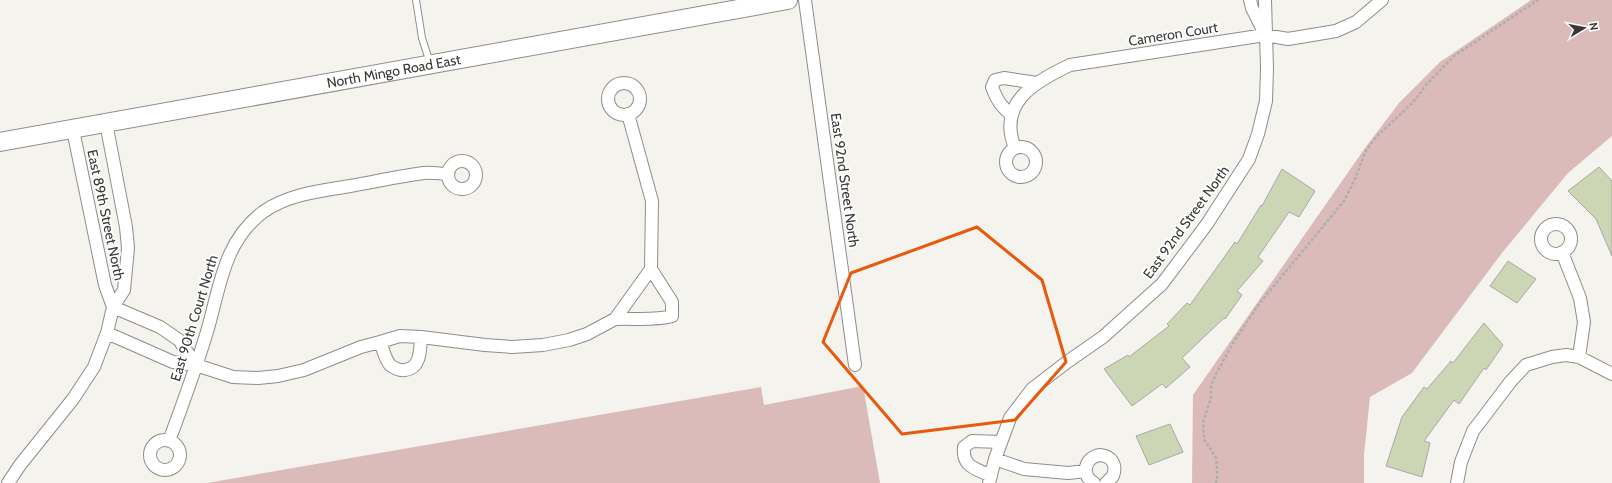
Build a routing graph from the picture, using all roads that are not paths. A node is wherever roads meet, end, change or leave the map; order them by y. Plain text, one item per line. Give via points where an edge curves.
1 (416, 0) edge
2 (788, 0) edge
3 (805, 0) edge
4 (1250, 0) edge
5 (1265, 0) edge
6 (1382, 0) edge
7 (1265, 35) junction
8 (430, 64) junction
9 (1037, 83) junction
10 (628, 114) dead end
11 (1012, 115) junction
12 (106, 123) junction
13 (73, 130) junction
14 (0, 142) edge
15 (1015, 148) dead end
16 (448, 174) dead end
17 (1562, 252) dead end
18 (651, 269) junction
19 (113, 307) junction
20 (615, 318) junction
21 (107, 333) junction
22 (421, 337) junction
23 (380, 342) junction
24 (1580, 357) junction
25 (196, 365) junction
26 (855, 365) dead end
27 (1612, 374) edge
28 (169, 441) dead end
29 (1001, 442) junction
30 (995, 459) junction
31 (1086, 471) junction
32 (990, 479) edge
33 (8, 483) edge
34 (1094, 483) edge
35 (1106, 483) edge
36 (1457, 483) edge

1 - 8 lane via 422,38
2 - 8 street, North Mingo Road East
3 - 26 street, East 92nd Street North
4 - 7 street
5 - 7 street, East 92nd Street North
6 - 7 street, Cameron Court via 1356,22 1336,31 1288,38
7 - 9 street, Cameron Court via 1070,65
7 - 29 street, East 92nd Street North via 1266,101 1258,134 1249,159 1207,224 1162,284 1103,337 1032,389 1010,418
8 - 12 street, North Mingo Road East
9 - 11 street, Cameron Court via 1021,98
9 - 11 street via 1004,78 995,80 992,87 995,96 1002,107
10 - 18 street via 652,201
11 - 15 street, Cameron Court via 1009,128
12 - 13 street, North Mingo Road East
12 - 19 street, East 89th Street North via 128,248 124,290
13 - 14 street, North Mingo Road East
13 - 19 street, East 89th Street North via 105,285
16 - 25 street, East 90th Court North via 426,173 301,195 280,202 264,212 247,227 231,249
17 - 24 street via 1580,298 1584,322
18 - 20 street
18 - 20 street via 672,302 672,316 659,320
19 - 21 street, East 89th Street North
19 - 25 street via 160,327 179,340
20 - 22 street via 587,334 543,345 492,346
21 - 25 street via 173,362
21 - 33 street, East 89th Street North via 94,368
22 - 23 street via 400,336
22 - 23 street via 418,361 405,370 390,365
23 - 25 street via 304,370 278,376 233,377
24 - 27 street
24 - 36 street via 1552,357 1526,365 1473,432 1461,462
25 - 28 street, East 90th Court North
29 - 30 street, East 92nd Street North
29 - 32 street via 972,441 964,447 963,457 968,465
30 - 31 street via 1024,469 1068,473
30 - 32 street, East 92nd Street North
31 - 34 street
31 - 35 street via 1087,463 1093,456 1107,457 1113,462 1115,471

